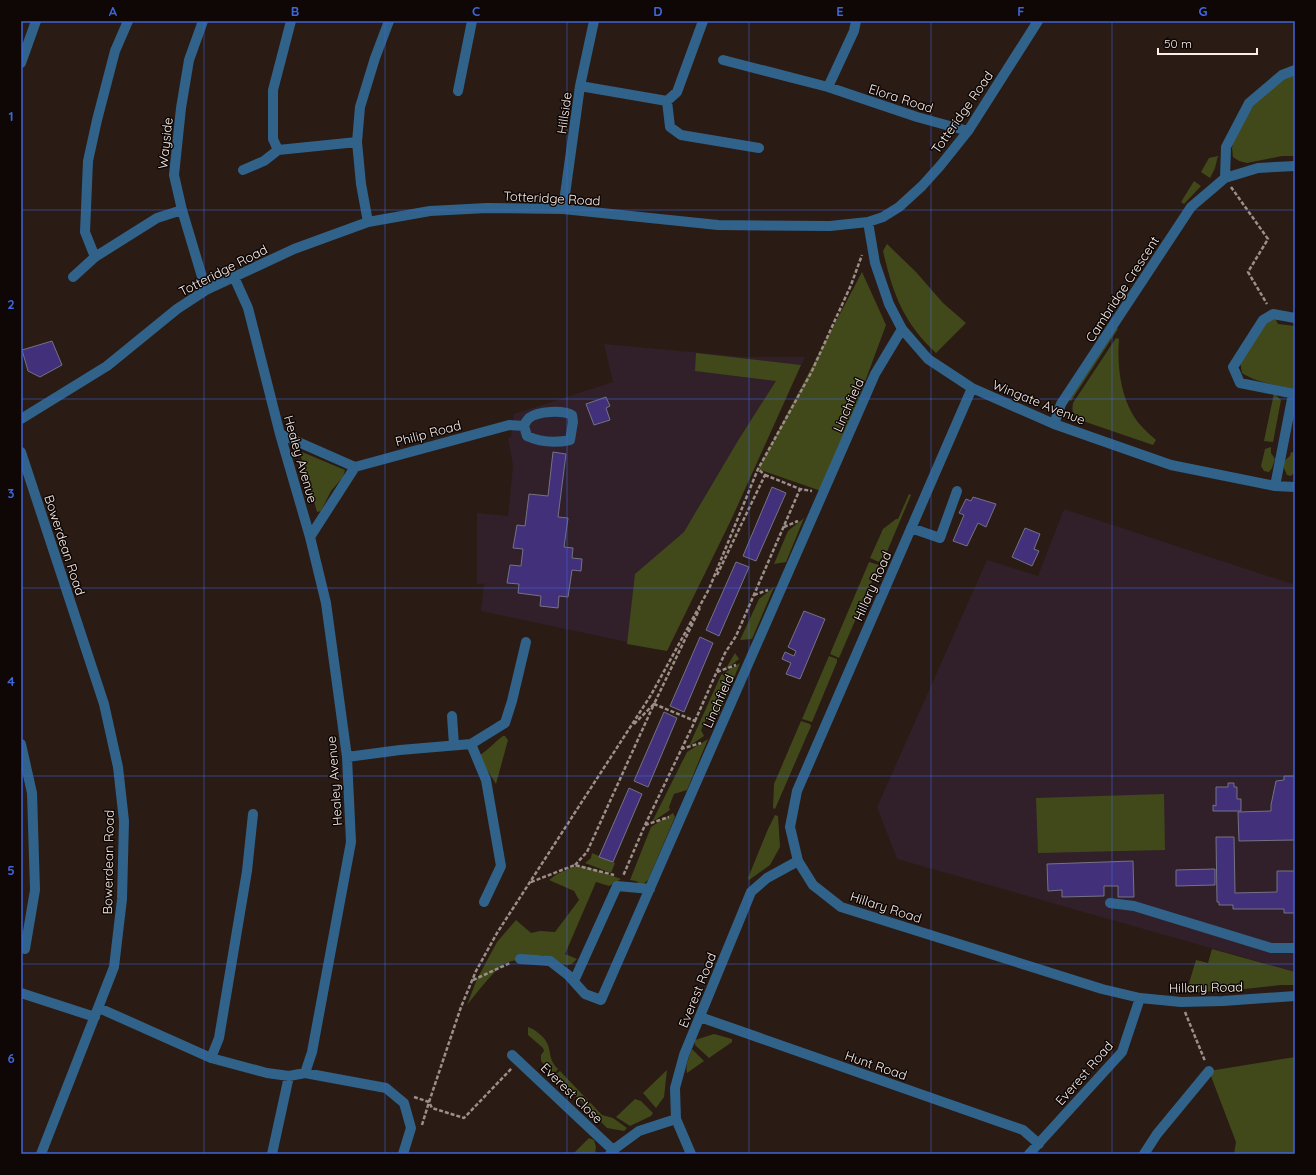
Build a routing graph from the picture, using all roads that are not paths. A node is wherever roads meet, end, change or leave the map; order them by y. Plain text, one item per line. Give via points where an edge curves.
1 (36, 21) edge
2 (128, 21) edge
3 (203, 21) edge
4 (291, 21) edge
5 (389, 21) edge
6 (472, 21) edge
7 (594, 21) edge
8 (703, 21) edge
9 (856, 21) edge
10 (1038, 21) edge
11 (723, 60) dead end
12 (21, 63) edge
13 (1295, 70) edge
14 (580, 86) junction
15 (828, 87) junction
16 (458, 91) dead end
17 (667, 102) junction
18 (968, 131) junction
19 (357, 142) junction
20 (759, 148) dead end
21 (278, 150) junction
22 (1295, 166) edge
23 (243, 170) dead end
24 (1225, 178) junction
25 (563, 209) junction
26 (182, 210) junction
27 (368, 222) junction
28 (868, 222) junction
29 (95, 257) junction
30 (72, 277) dead end
31 (234, 277) junction
32 (206, 290) junction
33 (1295, 318) edge
34 (902, 329) junction
35 (972, 388) junction
36 (1294, 394) edge
37 (21, 419) edge
38 (1054, 424) junction
39 (524, 426) junction
40 (280, 434) junction
41 (21, 452) edge
42 (355, 467) junction
43 (1275, 486) junction
44 (1295, 487) edge
45 (957, 491) dead end
46 (911, 528) junction
47 (310, 537) junction
48 (526, 642) dead end
49 (452, 716) dead end
50 (21, 744) edge
51 (471, 744) junction
52 (454, 745) junction
53 (347, 757) junction
54 (253, 814) dead end
55 (798, 861) junction
56 (650, 889) junction
57 (484, 902) dead end
58 (1110, 903) dead end
59 (1295, 948) edge
60 (25, 949) dead end
61 (520, 959) road end
62 (574, 981) junction
63 (21, 993) edge
64 (1295, 996) edge
65 (1140, 998) junction
66 (99, 1008) junction
67 (700, 1017) junction
68 (95, 1018) junction
69 (211, 1058) junction
70 (516, 1058) road end
71 (1209, 1071) road end
72 (305, 1073) junction
73 (289, 1076) junction
74 (676, 1119) junction
75 (1039, 1144) junction
76 (611, 1152) edge
77 (42, 1154) edge
78 (272, 1154) edge
79 (403, 1154) edge
80 (691, 1154) edge
81 (1029, 1154) edge
82 (1144, 1154) edge

1 - 12 street
2 - 29 street via 115,51 88,161 85,232
3 - 26 street, Wayside via 189,60 181,108 174,175
4 - 21 street via 273,90 272,139
5 - 19 street via 360,107
6 - 16 street
7 - 14 street, Hillside
8 - 17 street via 677,92
9 - 15 street via 854,31
10 - 18 street, Totteridge Road
11 - 15 street, Elora Road
13 - 24 street via 1282,75 1249,103 1226,147
14 - 17 street
14 - 25 street, Hillside
15 - 18 street, Elora Road
17 - 20 street via 670,127 682,135
18 - 28 street, Totteridge Road via 926,182 899,208
19 - 21 street
19 - 27 street
21 - 23 street via 264,161
22 - 24 street, Cambridge Crescent via 1258,168
24 - 38 street, Cambridge Crescent via 1191,207 1061,404
25 - 27 street, Totteridge Road via 487,208 430,211
25 - 28 street, Totteridge Road via 718,226 830,226
26 - 29 street via 157,218
26 - 32 street, Wayside
27 - 31 street, Totteridge Road via 294,249
28 - 34 street, Wingate Avenue via 876,263 889,304
29 - 30 street
31 - 32 street, Totteridge Road
31 - 40 street, Healey Avenue via 248,308
32 - 37 street, Totteridge Road via 177,309 107,366
33 - 36 street via 1273,314 1262,320 1233,367 1240,383
34 - 35 street, Wingate Avenue via 928,359
34 - 56 street, Linchfield via 875,374
35 - 38 street, Wingate Avenue
35 - 46 street, Hillary Road
36 - 43 street
38 - 43 street, Wingate Avenue via 1172,465
39 - 39 street via 527,436 536,440 570,440 572,415 552,412 537,415 530,417
39 - 42 street, Philip Road via 509,425
40 - 42 street
40 - 47 street, Healey Avenue
41 - 66 street, Bowerdean Road via 104,704 118,767 124,821 122,899 114,967
42 - 47 street
43 - 44 street, Wingate Avenue
45 - 46 street via 940,538
46 - 55 street, Hillary Road via 797,791 790,827
47 - 53 street, Healey Avenue via 326,603
48 - 51 street via 505,722
49 - 52 street
50 - 60 street via 32,793 35,890
51 - 52 street
51 - 57 street via 486,780 501,866
52 - 53 street
53 - 72 street, Healey Avenue via 351,842 312,1052
54 - 69 street via 247,871 219,1038
55 - 65 street, Hillary Road via 813,885 841,907 1102,989
55 - 67 street, Everest Road via 766,878 751,892
56 - 62 street via 617,886
56 - 62 street, Linchfield via 601,1000 585,994
58 - 59 street via 1134,906 1271,948
61 - 62 street, Linchfield via 550,961
63 - 68 street
64 - 65 street, Hillary Road via 1223,1002 1181,1002
65 - 75 street, Everest Road via 1122,1052
66 - 68 street, Bowerdean Road
66 - 69 street
67 - 74 street, Everest Road via 684,1055 675,1088
67 - 75 street, Hunt Road via 1023,1130
68 - 77 street, Bowerdean Road
69 - 73 street via 267,1073
70 - 76 street, Everest Close
71 - 82 street via 1157,1134
72 - 73 street
72 - 79 street via 386,1088 404,1104 412,1128
73 - 78 street
74 - 76 street via 639,1131
74 - 80 street, Everest Road
75 - 81 street, Everest Road

